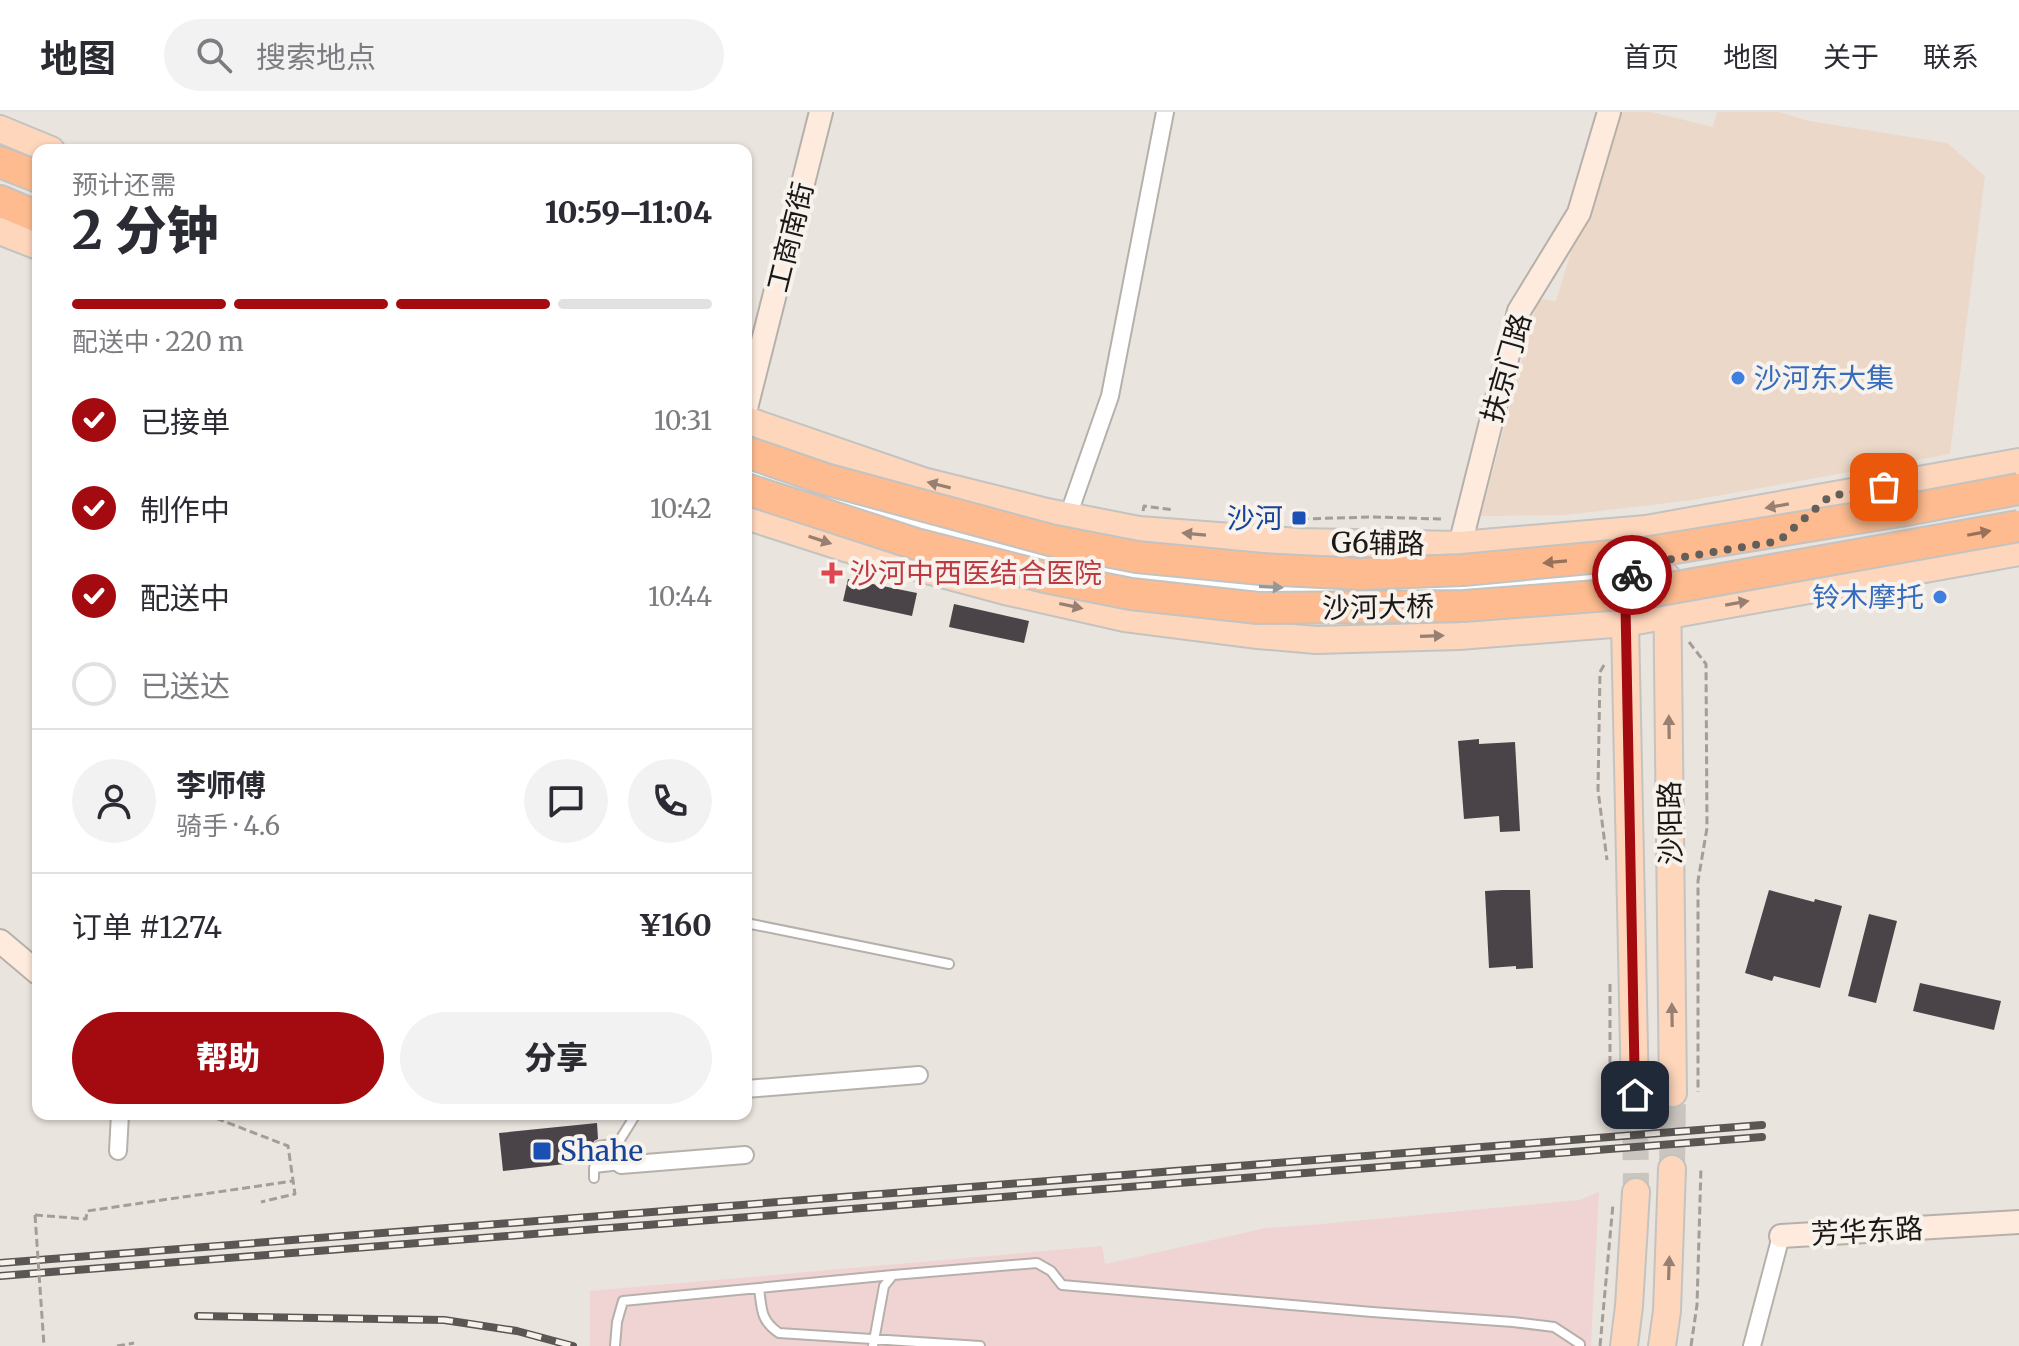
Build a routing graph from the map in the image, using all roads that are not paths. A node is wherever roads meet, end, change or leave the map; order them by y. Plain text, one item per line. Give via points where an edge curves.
1 (821, 112) edge
2 (1165, 112) edge
3 (1609, 112) edge
4 (0, 129) edge
5 (36, 144) edge
6 (0, 162) edge
7 (32, 175) edge
8 (0, 201) edge
9 (32, 214) edge
10 (0, 231) edge
11 (32, 244) edge
12 (752, 384) edge
13 (752, 422) edge
14 (752, 454) edge
15 (2019, 462) edge
16 (1992, 468) junction
17 (752, 472) edge
18 (2019, 489) edge
19 (752, 491) edge
20 (1830, 496) junction
21 (1068, 516) junction
22 (752, 518) edge
23 (2019, 526) edge
24 (1779, 541) junction
25 (1460, 545) junction
26 (2019, 552) edge
27 (1946, 565) junction
28 (1658, 570) junction
29 (1625, 581) junction
30 (1668, 616) junction
31 (1625, 623) junction
32 (752, 924) edge
33 (0, 941) edge
34 (949, 964) dead end
35 (32, 968) edge
36 (919, 1075) dead end
37 (752, 1089) edge
38 (1686, 1092) tunnel mouth
39 (1622, 1096) tunnel mouth
40 (120, 1120) edge
41 (632, 1120) edge
42 (618, 1143) junction
43 (599, 1146) dead end
44 (118, 1151) dead end
45 (745, 1155) dead end
46 (621, 1165) junction
47 (1672, 1169) tunnel mouth
48 (594, 1178) dead end
49 (1625, 1192) tunnel mouth
50 (2019, 1222) edge
51 (1781, 1236) joint
52 (893, 1275) junction
53 (759, 1288) junction
54 (874, 1342) edge
55 (615, 1346) edge
56 (980, 1346) edge
57 (1580, 1346) edge
58 (1624, 1346) edge
59 (1662, 1346) edge
60 (1752, 1346) edge

1 - 12 street, 工商南街
2 - 21 street via 1110,396
3 - 25 street, 扶京门路 via 1579,213 1519,311
4 - 5 main road
6 - 7 highway
8 - 9 highway
10 - 11 main road
21 -> 13 main road, G6辅路 via 923,481
18 -> 14 highway, 沙河大桥, bridge via 1644,553 1360,574 1137,557 1050,540
15 - 16 main road, G6辅路
16 - 20 main road, G6辅路
16 - 24 street via 1938,516
17 -> 29 street via 1001,547 1163,578 1358,592
19 -> 23 highway, 沙河大桥, bridge via 916,544 1045,577 1131,594 1258,608 1464,606 1649,592
20 - 24 street
20 -> 25 main road, G6辅路 via 1646,529
25 -> 21 main road, G6辅路 via 1223,537 1139,530
22 -> 31 main road via 1005,591 1125,618 1258,635 1316,640 1459,636
24 - 28 street
26 - 27 main road
27 - 28 street via 1885,541
30 -> 27 main road
28 - 29 street
28 - 30 main road, 沙阳路
29 - 31 street
30 - 31 main road
38 -> 30 main road, 沙阳路
31 - 39 main road, 沙阳路
32 - 34 lane
33 - 35 street
36 - 37 street
40 - 44 street
41 - 42 lane
42 - 43 lane
42 - 46 lane
45 - 46 street
46 - 48 lane via 594,1168
59 -> 47 main road
49 - 58 main road via 1629,1306
50 - 51 street, 芳华东路
51 - 60 street, 芳华东路
52 - 53 lane
52 - 54 lane via 884,1286
52 - 57 lane via 1037,1263 1062,1285 1554,1327
53 - 54 lane via 768,1325 779,1333
53 - 55 lane via 623,1301
54 - 56 lane

